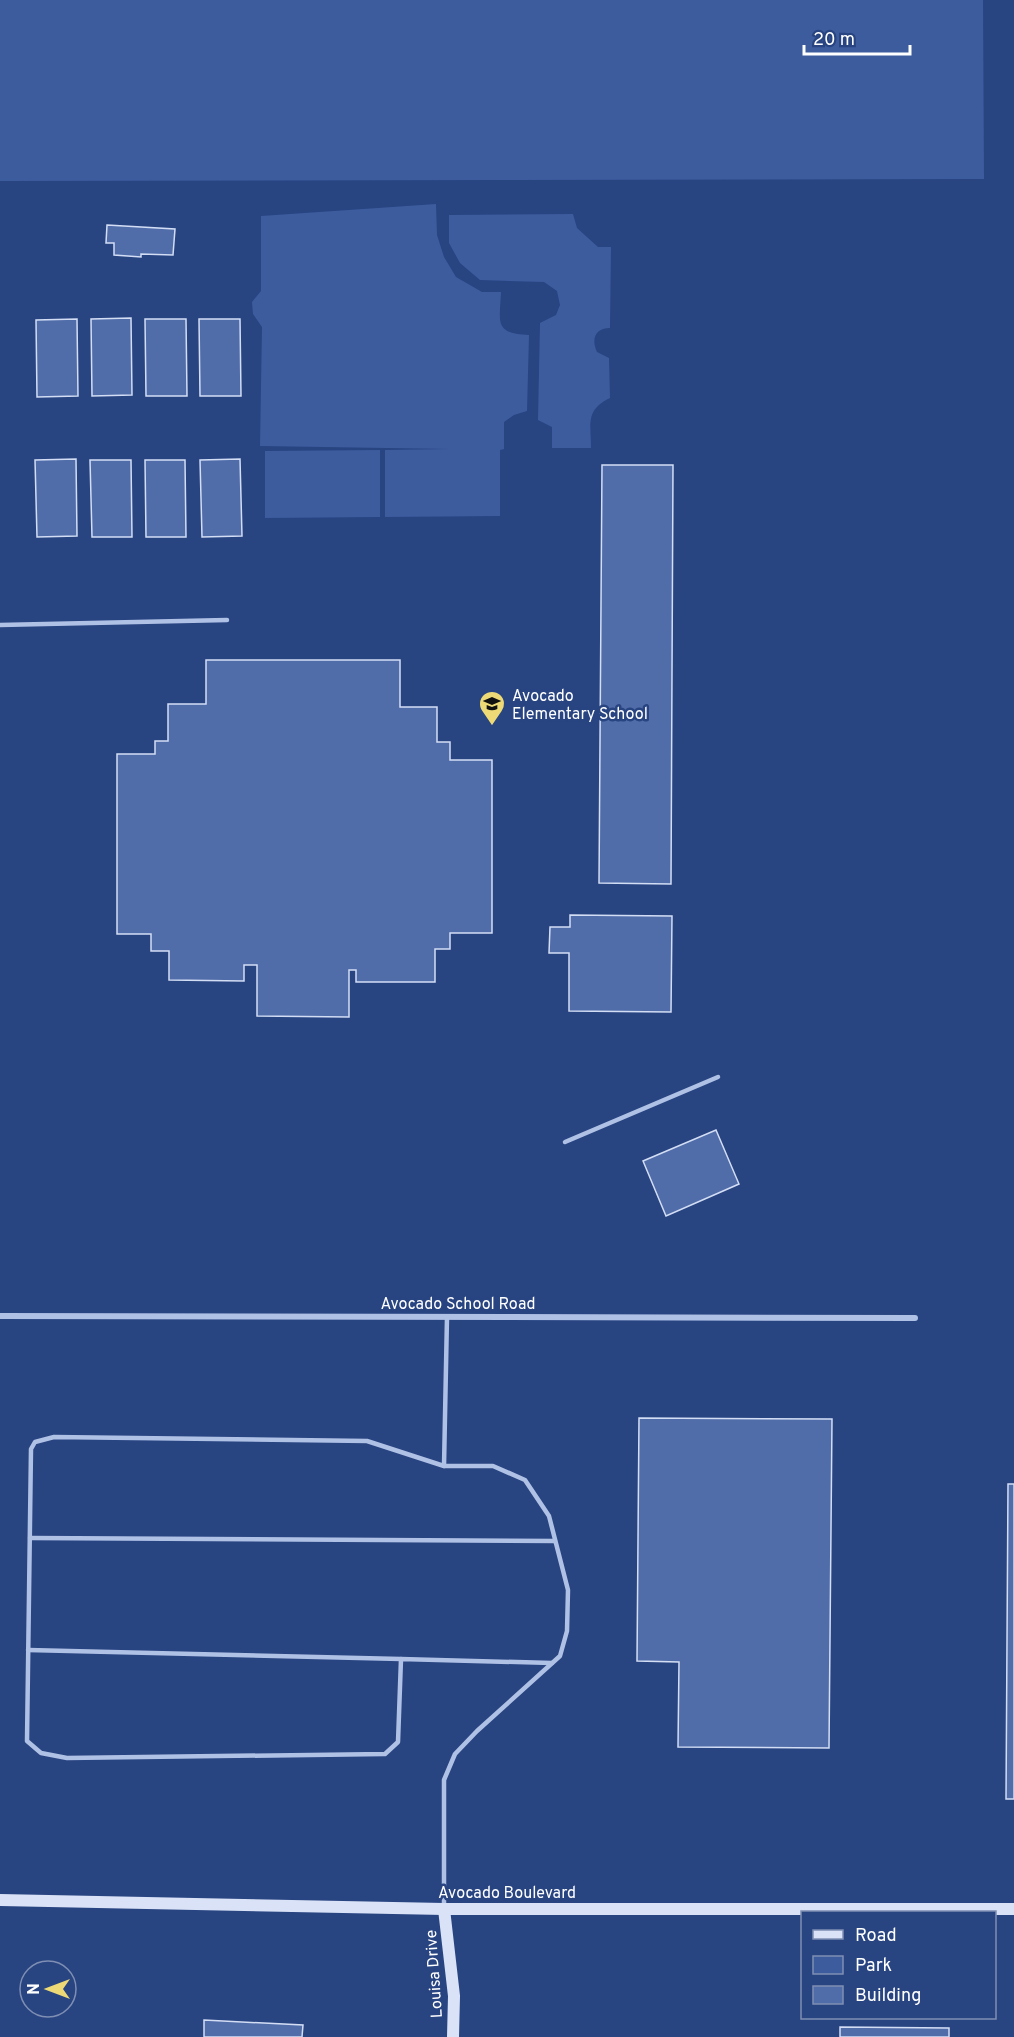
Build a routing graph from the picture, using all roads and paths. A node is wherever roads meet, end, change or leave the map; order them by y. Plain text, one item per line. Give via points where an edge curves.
1 (227, 620) dead end
2 (0, 625) edge
3 (718, 1077) dead end
4 (565, 1142) dead end
5 (0, 1316) edge
6 (447, 1317) junction
7 (915, 1317) dead end
8 (444, 1466) junction
9 (30, 1538) junction
10 (555, 1541) junction
11 (28, 1650) junction
12 (401, 1659) junction
13 (552, 1663) junction
14 (0, 1900) edge
15 (444, 1909) junction
16 (1014, 1909) edge
17 (453, 2037) edge

1 - 2 lane
3 - 4 lane
5 - 6 street, Avocado School Road
6 - 7 street, Avocado School Road
6 - 8 lane
8 - 9 lane via 367,1441 54,1437 35,1443 31,1449
8 - 10 lane via 493,1466 525,1480 549,1516
9 - 10 lane
9 - 11 lane
10 - 13 lane via 568,1590 567,1631 560,1656
11 - 12 lane
11 - 12 lane via 27,1741 41,1753 67,1758 385,1754 398,1743
12 - 13 lane
13 - 15 lane via 455,1754 444,1780
14 - 15 main road, Avocado Boulevard
15 - 16 main road, Avocado Boulevard
15 - 17 main road, Louisa Drive via 454,1996

